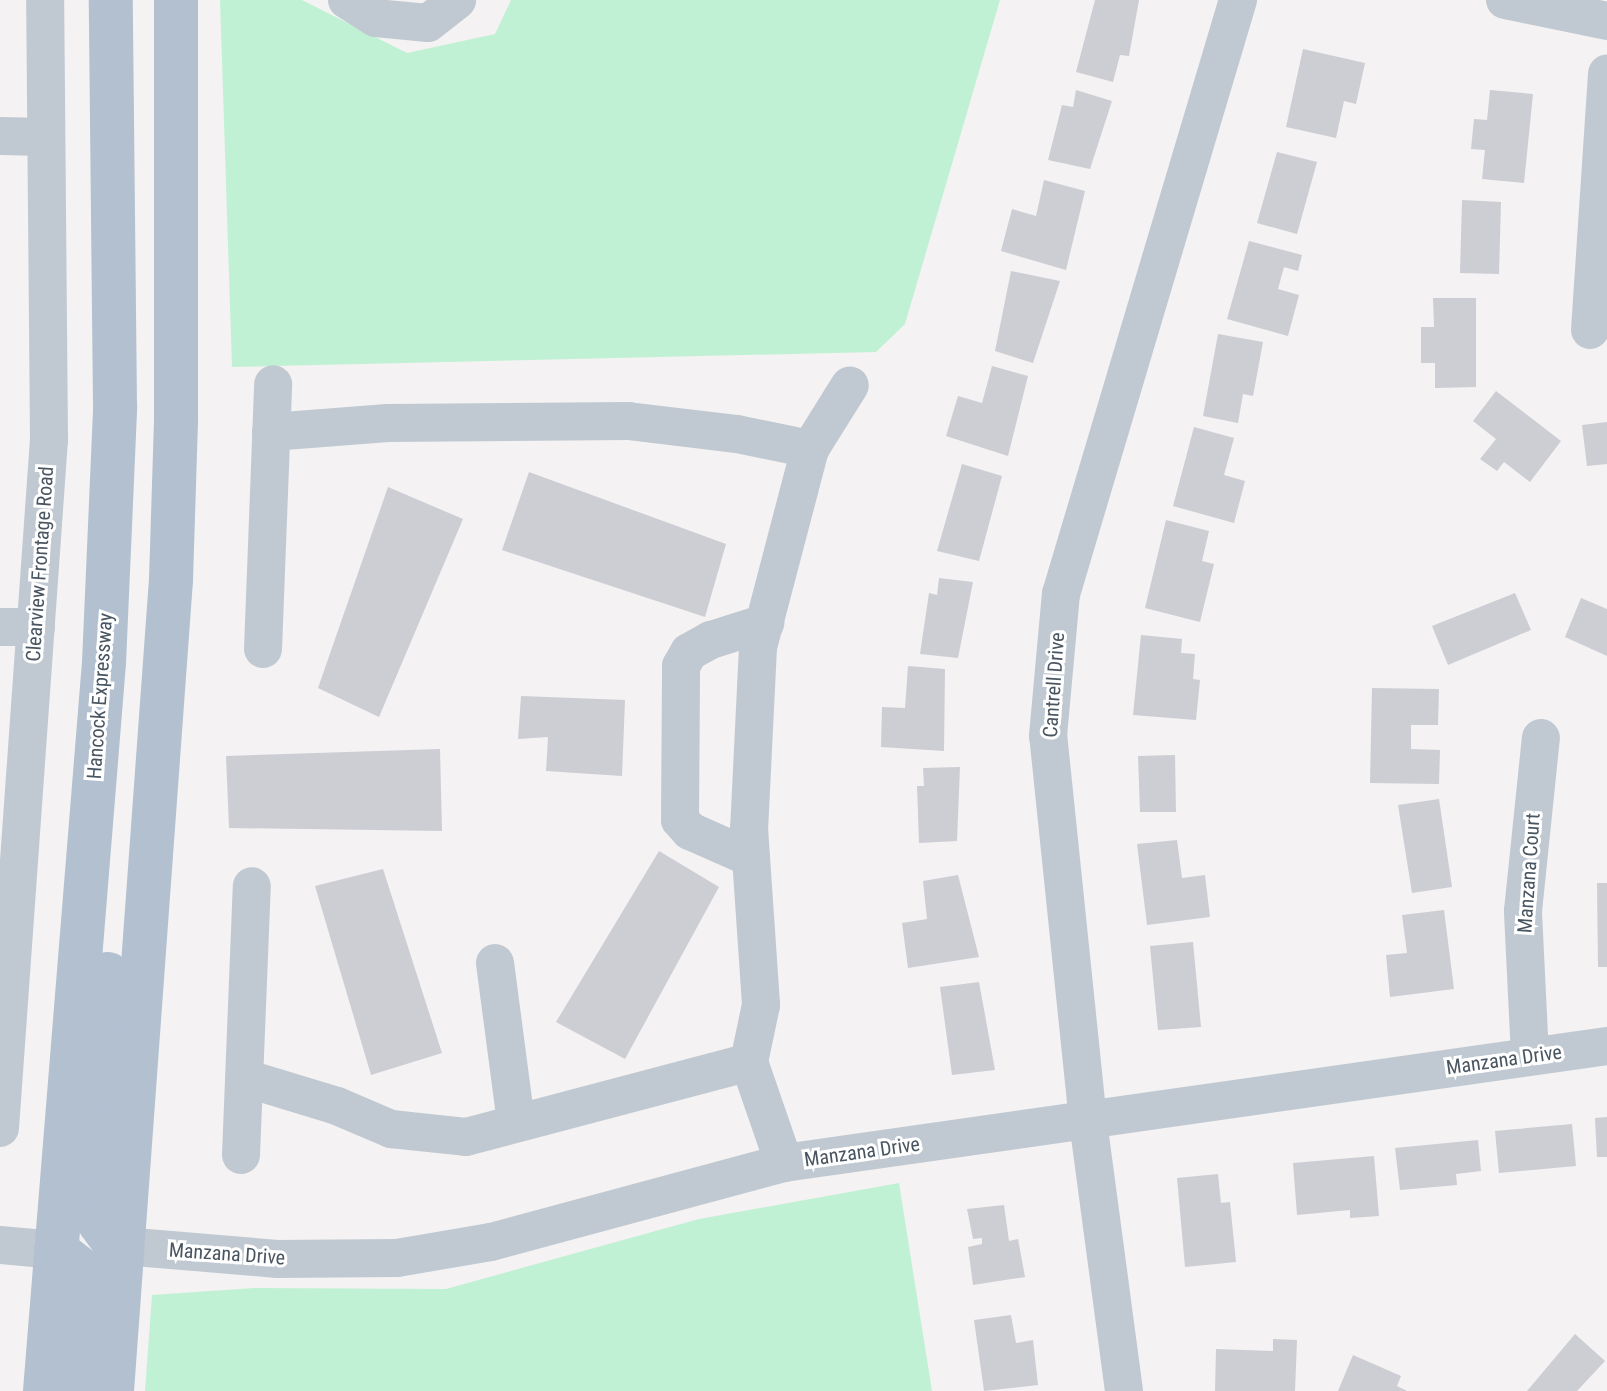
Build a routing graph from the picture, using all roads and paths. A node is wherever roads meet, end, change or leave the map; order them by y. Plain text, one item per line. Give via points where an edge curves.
1 (45, 0) edge
2 (111, 0) edge
3 (176, 0) edge
4 (347, 0) edge
5 (457, 0) edge
6 (1238, 0) edge
7 (1505, 0) edge
8 (1607, 21) edge
9 (1607, 74) edge
10 (0, 136) edge
11 (46, 137) junction
12 (1590, 330) dead end
13 (273, 384) dead end
14 (850, 385) dead end
15 (271, 432) junction
16 (810, 449) junction
17 (765, 623) junction
18 (18, 627) edge
19 (263, 649) dead end
20 (1541, 738) dead end
21 (96, 764) junction
22 (751, 858) junction
23 (252, 886) dead end
24 (7, 930) edge
25 (495, 963) dead end
26 (1607, 1046) edge
27 (1530, 1056) junction
28 (749, 1062) junction
29 (245, 1078) junction
30 (1088, 1121) junction
31 (516, 1123) junction
32 (0, 1128) edge
33 (241, 1155) dead end
34 (784, 1163) junction
35 (0, 1245) edge
36 (123, 1246) junction
37 (56, 1250) junction
38 (45, 1391) edge
39 (84, 1391) edge
40 (112, 1391) edge
41 (1124, 1391) edge

1 - 11 street, Clearview Frontage Road
2 - 21 main road, Hancock Expressway via 115,406
3 - 36 main road via 171,580
4 - 5 street via 376,18 428,23
6 - 30 street, Cantrell Drive via 1061,594 1048,736
7 - 8 street
9 - 12 street
10 - 11 street
11 - 18 street, Clearview Frontage Road via 49,440
13 - 15 street
14 - 16 street
15 - 16 street via 388,423 628,421
15 - 19 street
16 - 17 street
17 - 22 street via 758,647
17 - 22 street via 711,640 689,652 681,666 680,820 690,831
18 - 24 street, Clearview Frontage Road
20 - 27 street, Manzana Court via 1523,911
21 - 36 main road via 106,853 108,980 97,1199 99,1222
21 - 37 main road, Hancock Expressway
22 - 28 street via 761,1005
23 - 29 street
24 - 32 street, Clearview Frontage Road
25 - 31 street
26 - 27 street, Manzana Drive
27 - 30 street, Manzana Drive
28 - 31 street
28 - 34 street
29 - 31 street via 391,1129 466,1137
29 - 33 street
30 - 34 street, Manzana Drive
30 - 41 street, Cantrell Drive
34 - 36 street, Manzana Drive via 491,1242 397,1258 277,1259
35 - 37 street
36 - 40 main road
37 - 38 main road, Hancock Expressway
37 - 39 main road via 84,1272

